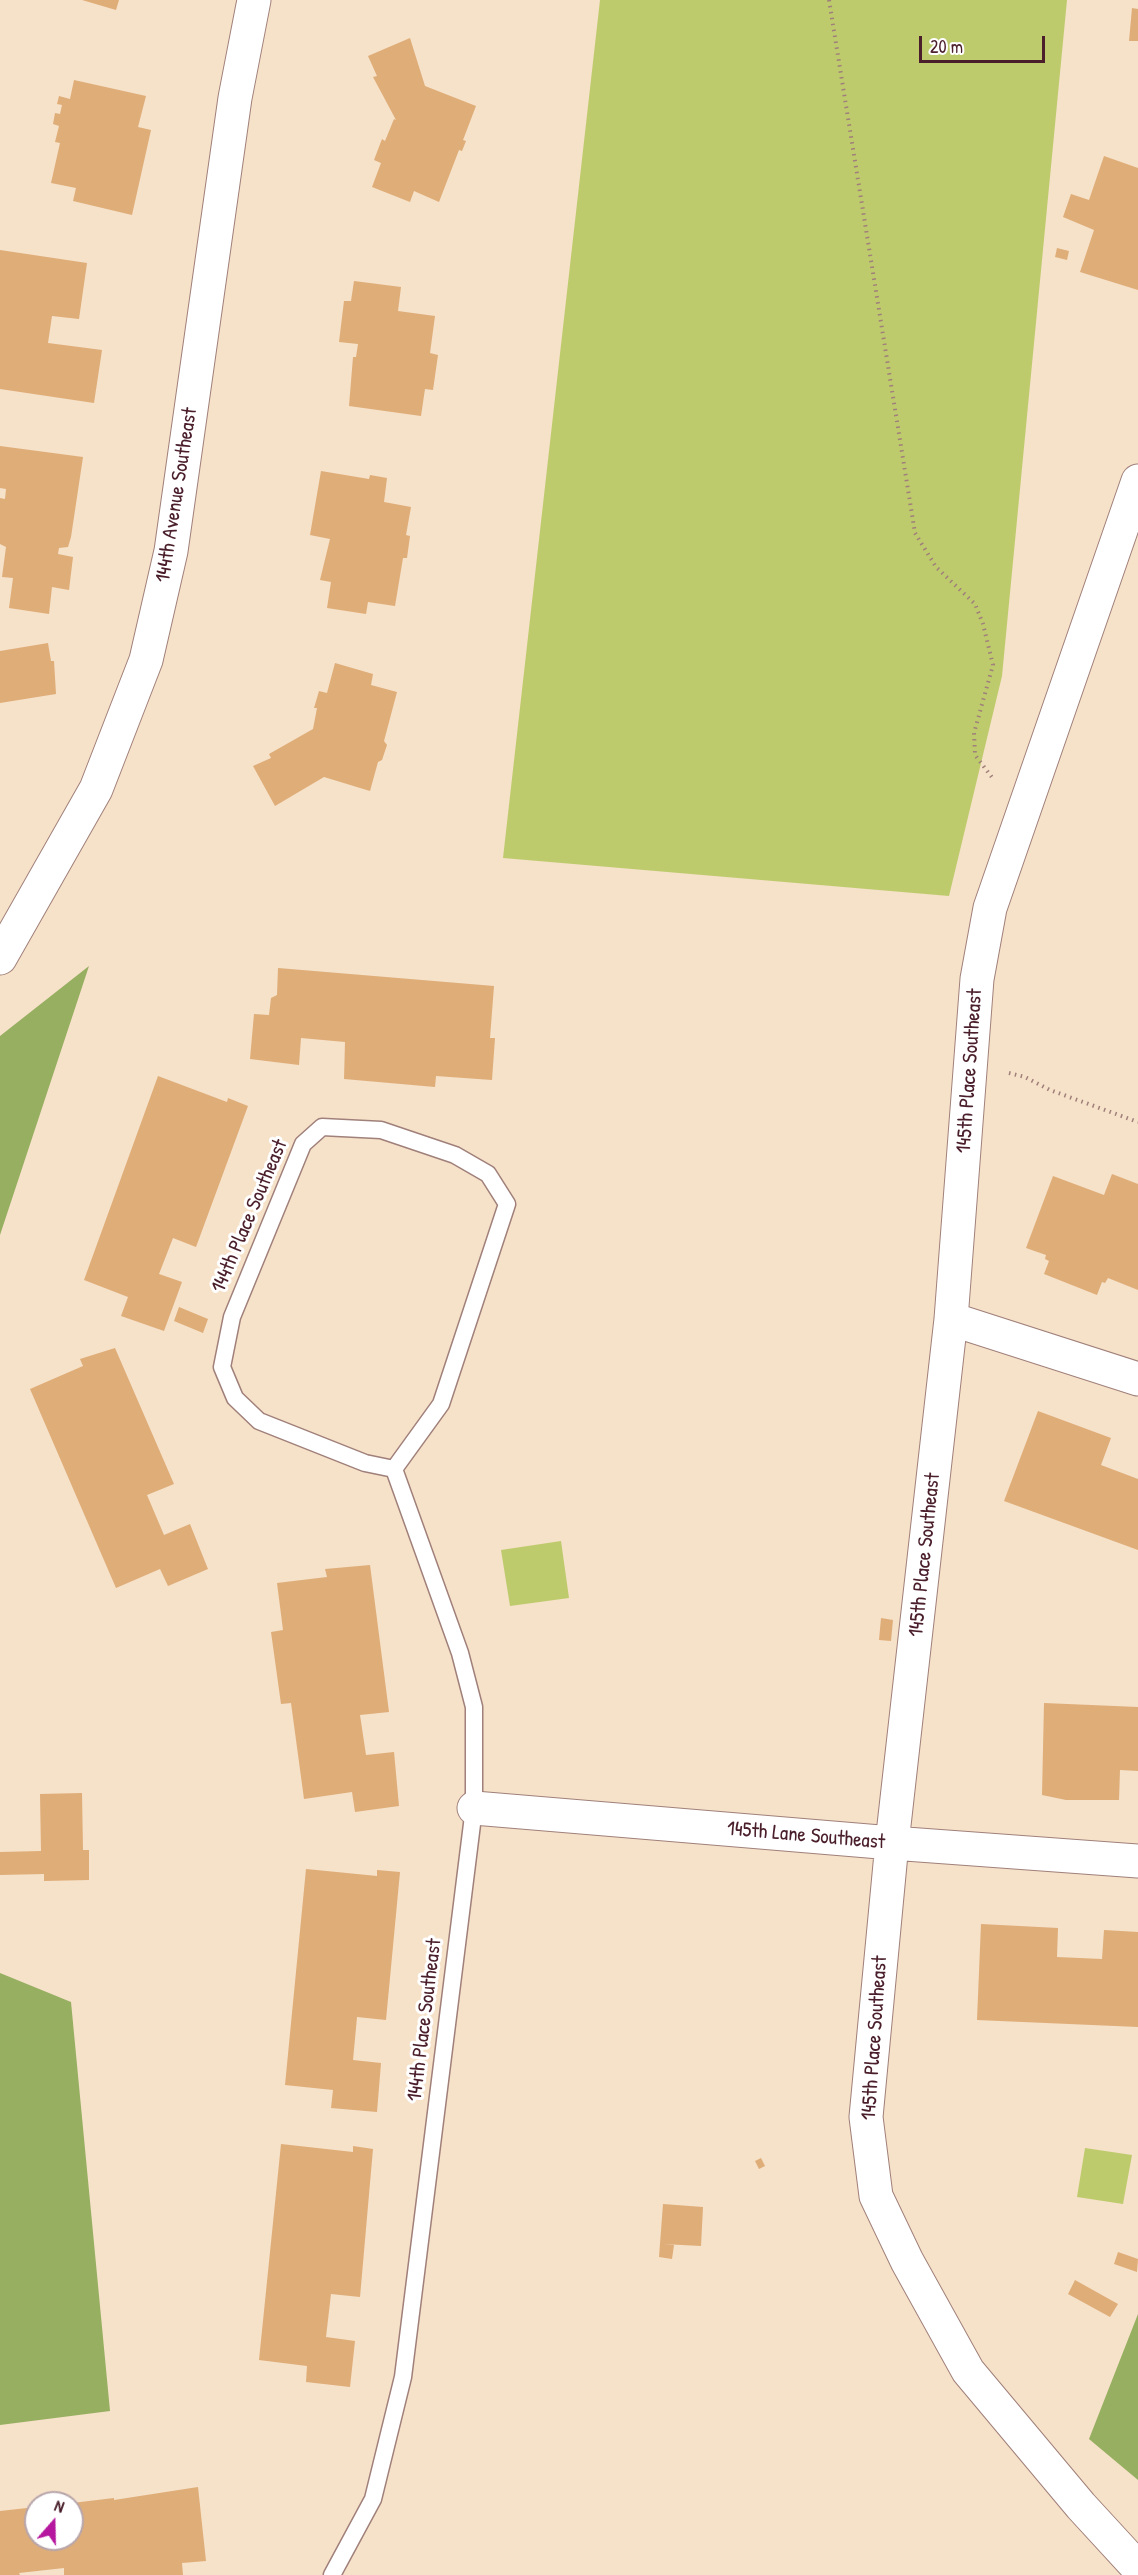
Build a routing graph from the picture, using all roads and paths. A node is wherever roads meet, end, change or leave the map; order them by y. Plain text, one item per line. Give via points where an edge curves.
1 (254, 0) edge
2 (830, 0) edge
3 (1138, 483) edge
4 (1022, 817) junction
5 (0, 958) edge
6 (970, 1063) junction
7 (1138, 1122) edge
8 (951, 1318) junction
9 (1138, 1379) edge
10 (394, 1470) junction
11 (474, 1808) junction
12 (892, 1843) junction
13 (1138, 1861) edge
14 (1138, 2568) edge
15 (332, 2575) edge

1 - 5 street, 144th Avenue Southeast via 235,98 171,551 146,660 96,789
2 - 4 path via 915,533 936,567 975,604 983,624 993,665 974,733 975,755
3 - 4 street, 145th Place Southeast
4 - 6 street, 145th Place Southeast via 990,908 977,979
6 - 7 path via 1025,1077
6 - 8 street, 145th Place Southeast
8 - 9 street
8 - 12 street, 145th Place Southeast
10 - 10 lane, 144th Place Southeast via 365,1463 259,1421 235,1398 222,1367 232,1317 303,1144 322,1127 381,1130 455,1155 488,1174 507,1204 441,1404
10 - 11 lane, 144th Place Southeast via 460,1653 474,1707
11 - 12 street, 145th Lane Southeast
11 - 15 lane, 144th Place Southeast via 403,2377 373,2499
12 - 13 street, 145th Lane Southeast
12 - 14 street, 145th Place Southeast via 866,2117 876,2196 968,2371

